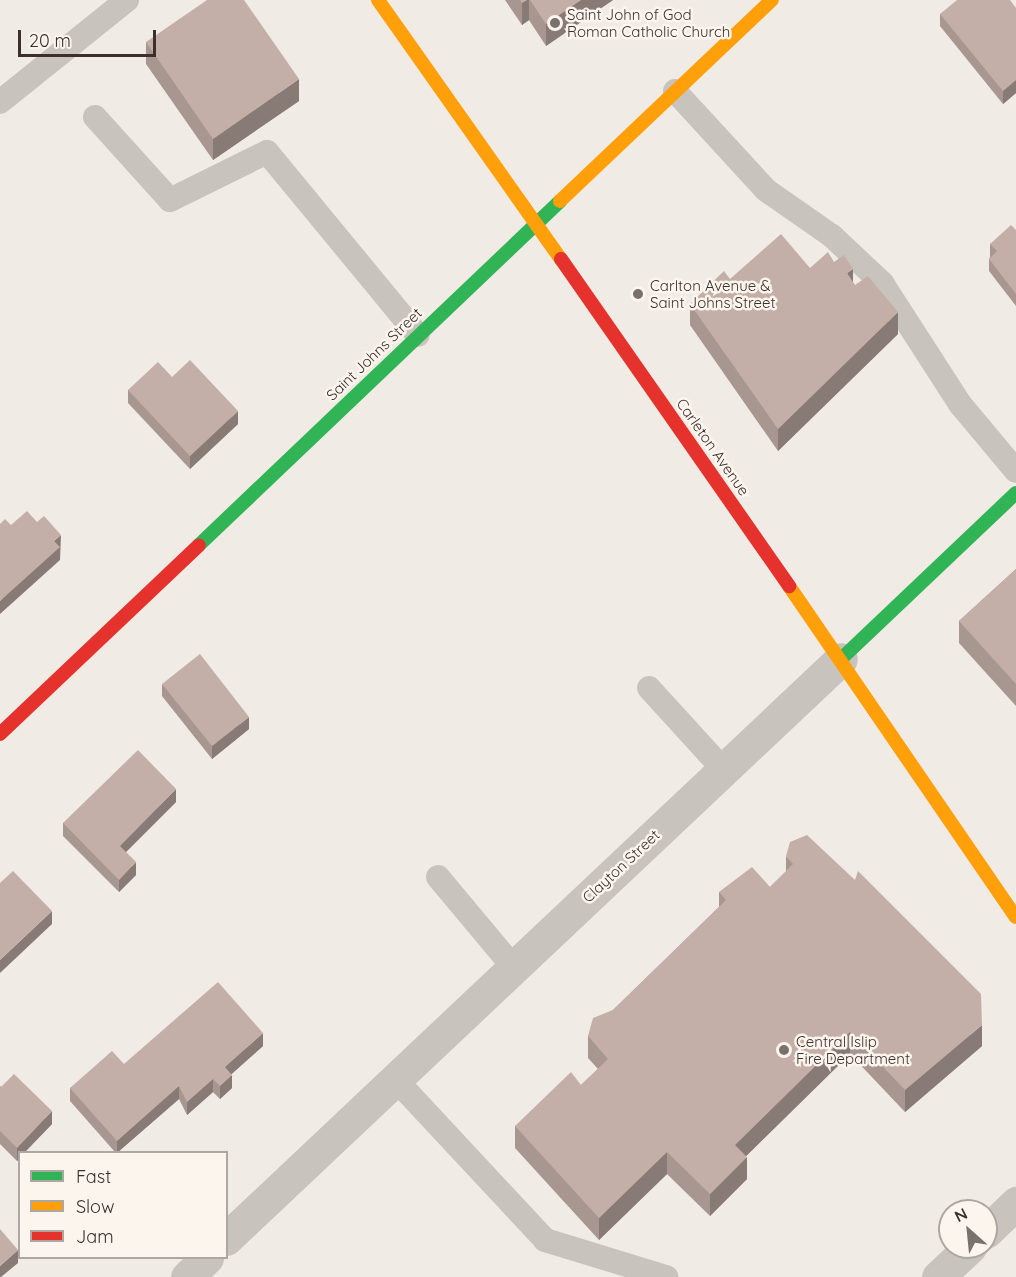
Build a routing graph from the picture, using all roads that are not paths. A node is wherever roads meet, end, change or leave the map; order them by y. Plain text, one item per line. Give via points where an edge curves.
1 (127, 0) edge
2 (378, 0) edge
3 (772, 0) edge
4 (675, 91) junction
5 (0, 102) edge
6 (95, 117) dead end
7 (534, 224) junction
8 (418, 335) junction
9 (1016, 471) edge
10 (1016, 493) edge
11 (841, 659) junction
12 (649, 688) dead end
13 (0, 734) edge
14 (724, 770) junction
15 (438, 877) dead end
16 (1016, 917) edge
17 (514, 968) junction
18 (396, 1080) junction
19 (1016, 1203) edge
20 (998, 1220) edge
21 (228, 1237) edge
22 (205, 1259) edge
23 (957, 1259) edge
24 (187, 1277) edge
25 (666, 1277) edge
26 (938, 1277) edge

1 - 5 lane
2 - 7 street, Carleton Avenue
3 - 4 street, Saint Johns Street
4 - 7 street, Saint Johns Street
4 - 9 lane via 766,190 832,236 882,283 960,404
6 - 8 lane via 170,200 267,153
7 - 8 street, Saint Johns Street
7 - 11 street, Carleton Avenue
8 - 13 street, Saint Johns Street
10 - 11 street, Clayton Street
11 - 14 street, Clayton Street
11 - 16 street, Carleton Avenue
12 - 14 lane
14 - 17 street, Clayton Street
15 - 17 lane
17 - 18 street, Clayton Street
18 - 21 street, Clayton Street
18 - 25 lane via 545,1240
19 - 20 street
22 - 24 street
23 - 26 street

